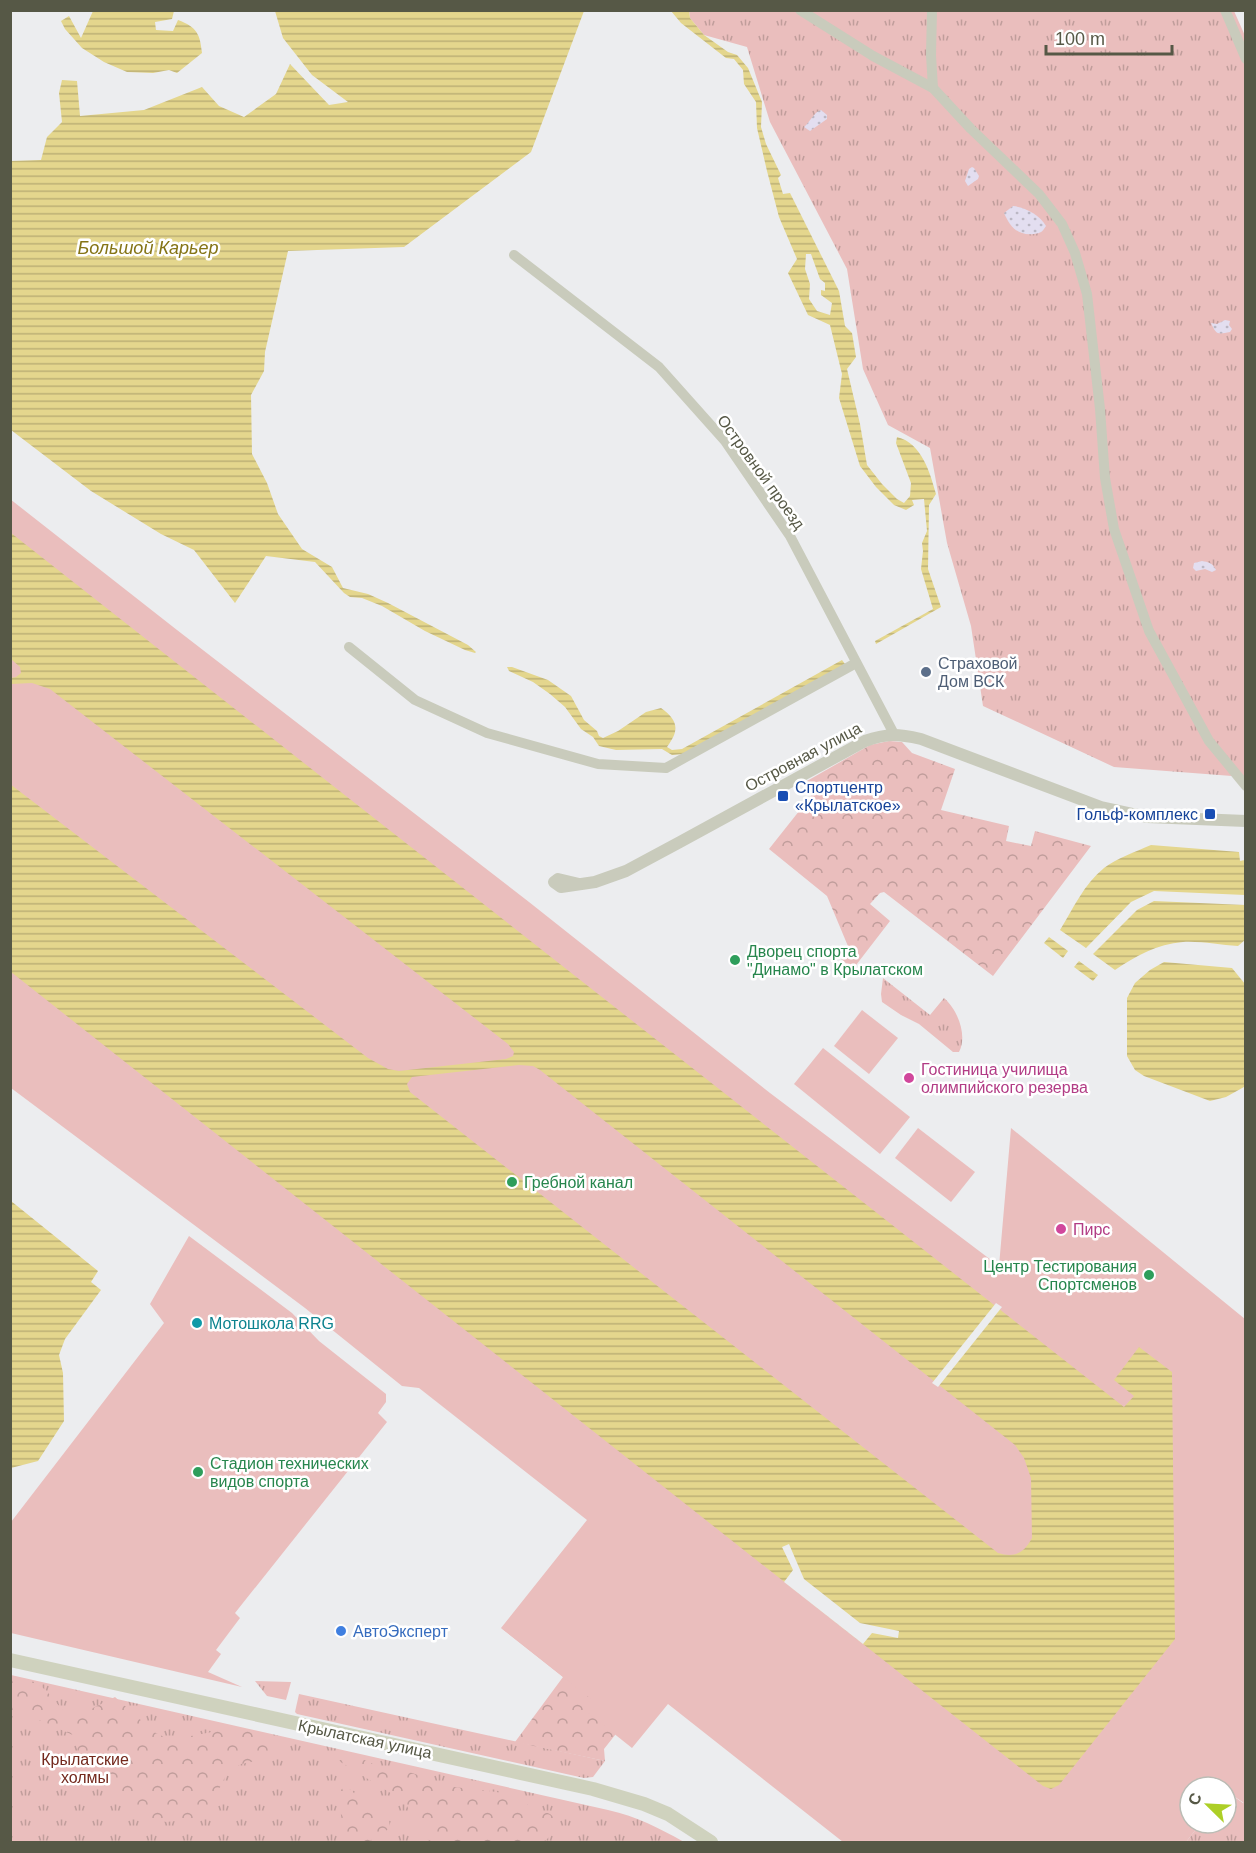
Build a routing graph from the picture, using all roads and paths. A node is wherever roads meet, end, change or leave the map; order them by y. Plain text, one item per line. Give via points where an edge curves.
1 (932, 10) edge
2 (1225, 10) edge
3 (802, 11) edge
4 (1245, 59) edge
5 (933, 88) junction
6 (514, 255) dead end
7 (349, 647) dead end
8 (856, 663) junction
9 (894, 734) junction
10 (1245, 786) edge
11 (1245, 821) edge
12 (561, 887) dead end
13 (10, 1660) edge
14 (711, 1842) edge

1 - 5 street
2 - 4 street
3 - 5 street
5 - 10 street via 1039,194 1062,224 1087,294 1105,478 1114,529 1149,631 1209,741
6 - 8 street, Островной проезд via 659,367 725,441 790,536
7 - 8 street via 415,700 487,734 598,764 666,768
8 - 9 street, Островной проезд
9 - 11 street, Островная улица via 921,739 1126,814
9 - 12 street, Островная улица via 865,741 626,871 595,882
13 - 14 main road, Крылатская улица via 593,1789 668,1814

